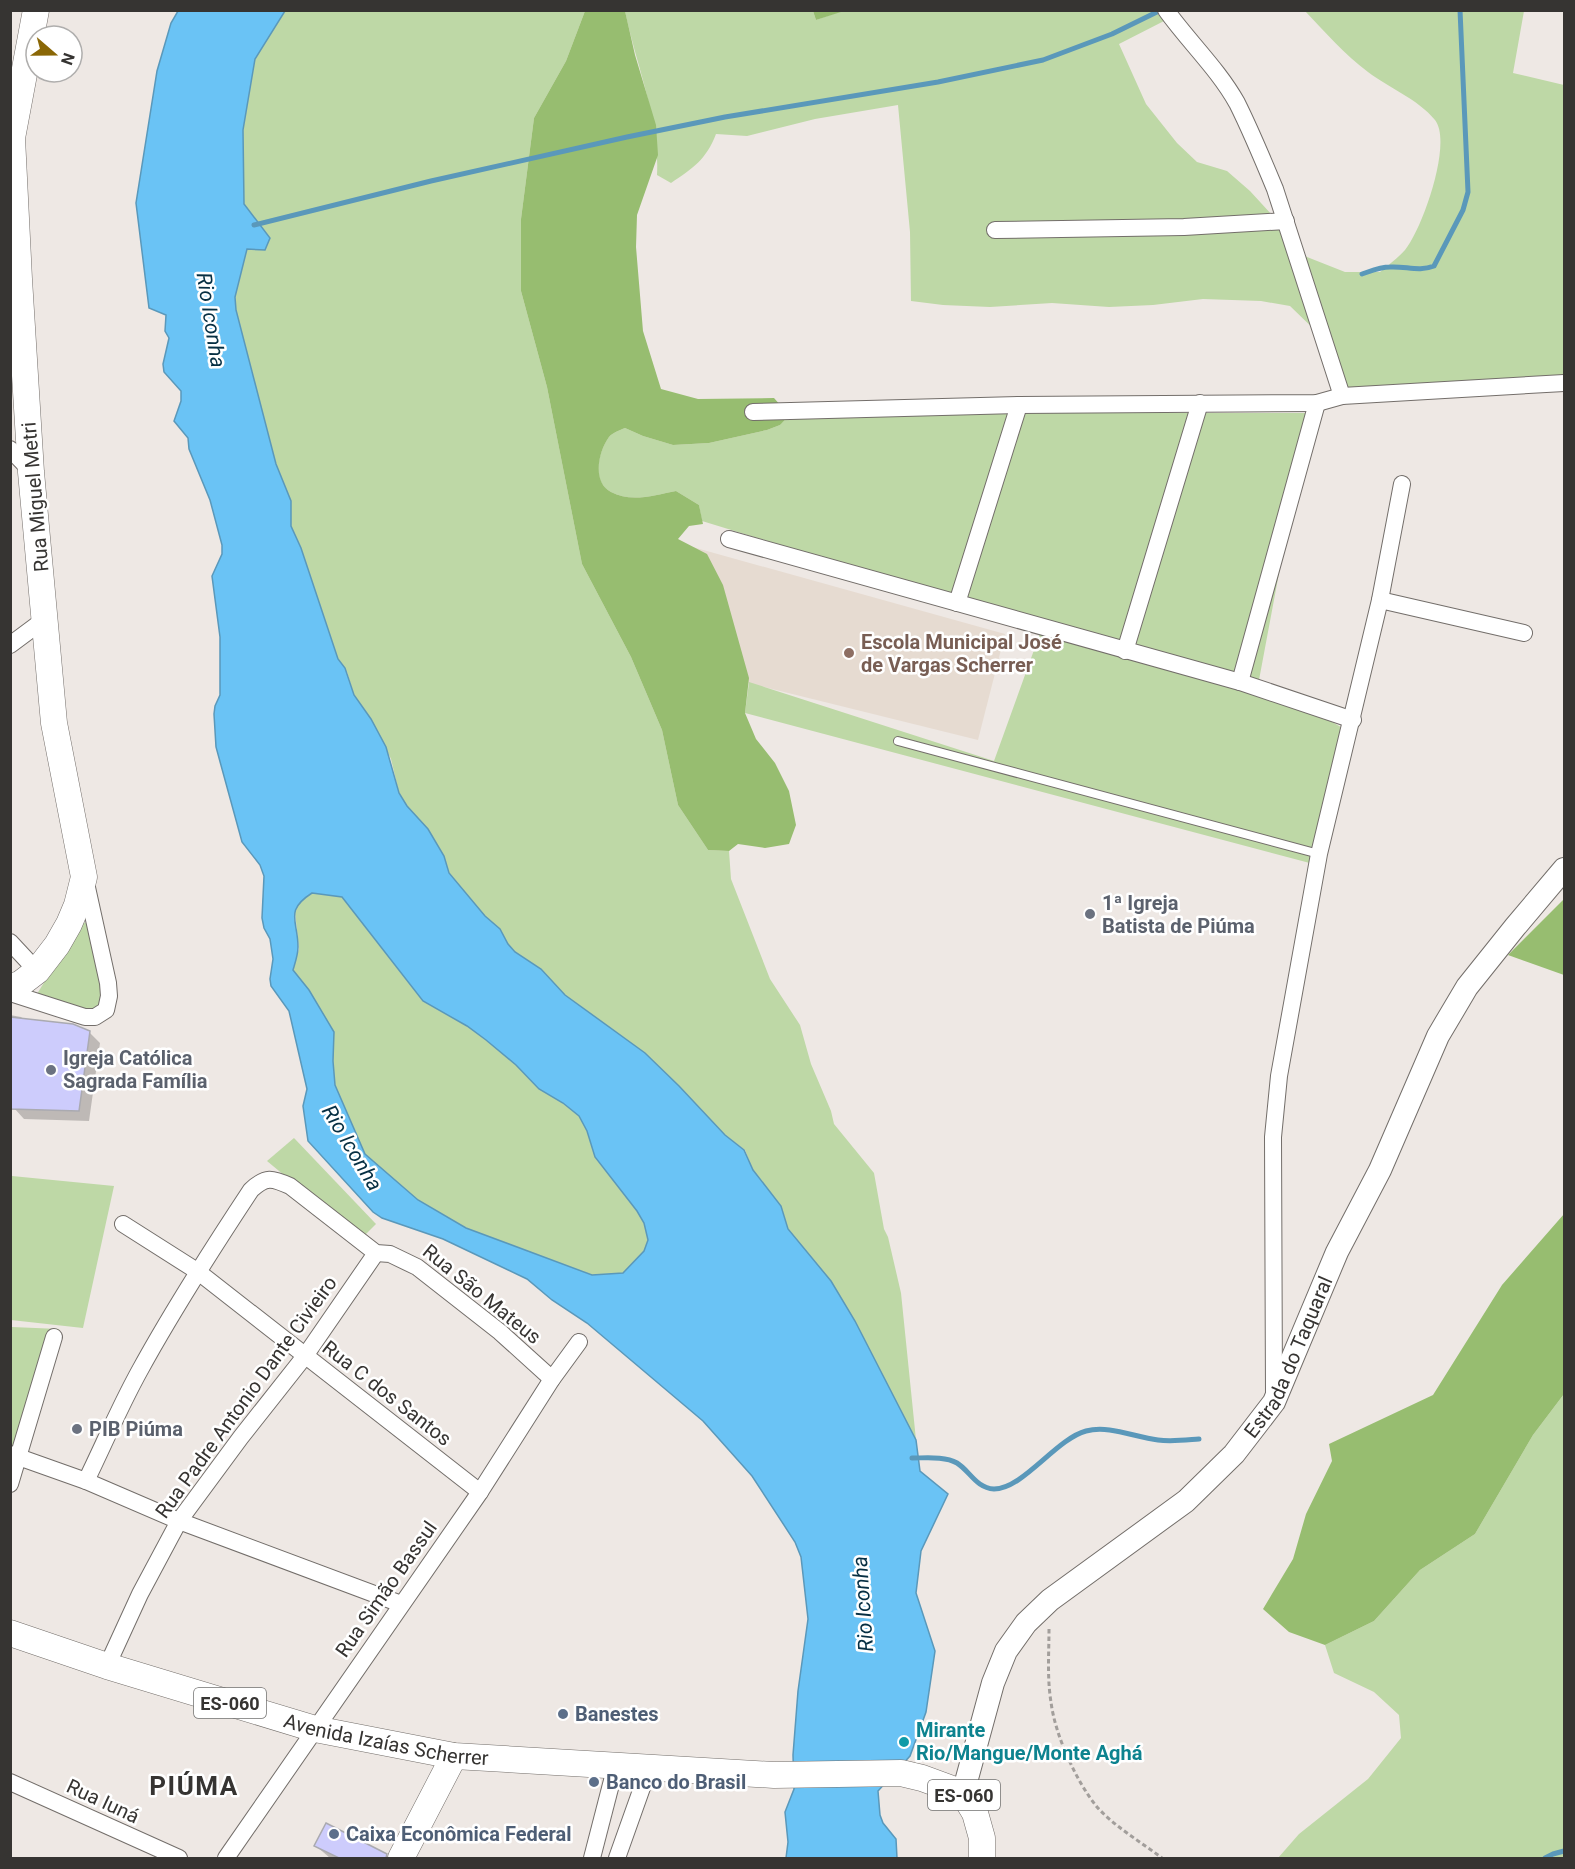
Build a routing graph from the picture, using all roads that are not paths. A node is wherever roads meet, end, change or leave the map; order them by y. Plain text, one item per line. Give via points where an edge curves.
1 (1166, 10) edge
2 (32, 14) edge
3 (11, 139) edge
4 (1286, 221) junction
5 (995, 230) dead end
6 (1564, 383) edge
7 (1342, 396) junction
8 (1200, 403) junction
9 (1317, 404) junction
10 (1019, 405) junction
11 (753, 412) dead end
12 (10, 448) edge
13 (32, 472) junction
14 (1402, 484) dead end
15 (729, 539) dead end
16 (1380, 600) junction
17 (957, 603) junction
18 (45, 619) junction
19 (1524, 633) dead end
20 (10, 645) edge
21 (1125, 651) junction
22 (1240, 682) junction
23 (1353, 720) junction
24 (898, 741) dead end
25 (1319, 854) junction
26 (1564, 869) edge
27 (84, 877) junction
28 (10, 942) edge
29 (37, 971) junction
30 (10, 987) edge
31 (10, 993) edge
32 (123, 1224) dead end
33 (376, 1253) junction
34 (197, 1271) junction
35 (54, 1336) dead end
36 (579, 1342) dead end
37 (305, 1356) junction
38 (552, 1379) junction
39 (1274, 1402) junction
40 (15, 1455) edge
41 (86, 1481) junction
42 (10, 1484) edge
43 (480, 1492) junction
44 (179, 1521) junction
45 (401, 1604) junction
46 (10, 1633) edge
47 (107, 1666) junction
48 (315, 1729) junction
49 (454, 1756) junction
50 (616, 1765) junction
51 (649, 1768) junction
52 (10, 1782) edge
53 (963, 1793) junction
54 (986, 1852) edge
55 (179, 1858) edge
56 (226, 1858) edge
57 (401, 1858) edge
58 (592, 1858) edge
59 (617, 1858) edge

1 - 4 street via 1205,56 1236,102
2 - 3 main road, Rua Miguel Metri
3 - 13 main road, Rua Miguel Metri
4 - 5 street
4 - 7 street
6 - 7 street
7 - 9 street
8 - 9 street
8 - 10 street
8 - 21 street
9 - 22 street
10 - 11 street
10 - 17 street
12 - 13 street
13 - 18 main road, Rua Miguel Metri
14 - 16 street
15 - 17 street
16 - 19 street
16 - 23 street
17 - 21 street
18 - 20 street
18 - 27 main road, Rua Miguel Metri via 54,723
21 - 22 street
22 - 23 street
23 - 25 street
24 - 25 lane
25 - 39 street via 1278,1076 1273,1137
26 - 39 street, Estrada do Taquaral via 1467,987 1438,1036 1380,1170 1337,1252
27 - 29 main road, Rua Miguel Metri via 69,924
27 - 31 street via 107,976 106,1010 95,1017 85,1017
28 - 29 street
29 - 30 main road
32 - 34 street, Rua C dos Santos
33 - 34 street, Rua São Mateus via 290,1186 274,1179 261,1181 251,1190
33 - 37 street, Rua Padre Antonio Dante Civieiro
33 - 38 street, Rua São Mateus via 390,1254 417,1267
34 - 37 street, Rua C dos Santos
34 - 41 street via 139,1372
35 - 40 street
36 - 38 street, Rua Simão Bassul
37 - 43 street, Rua C dos Santos
37 - 44 street, Rua Padre Antonio Dante Civieiro
38 - 43 street, Rua Simão Bassul
39 - 53 street, Estrada do Taquaral via 1234,1454 1186,1501 1050,1600 1026,1623 1006,1651 993,1683
40 - 41 street
40 - 42 street
41 - 44 street
43 - 45 street, Rua Simão Bassul
44 - 45 street
44 - 47 street, Rua Padre Antonio Dante Civieiro
45 - 48 street, Rua Simão Bassul
46 - 47 main road, Avenida Izaías Scherrer / ES-060
47 - 48 main road, Avenida Izaías Scherrer / ES-060
48 - 49 main road, Avenida Izaías Scherrer / ES-060
48 - 56 street, Rua Simão Bassul
49 - 50 main road, Avenida Izaías Scherrer / ES-060
49 - 57 main road
50 - 51 main road, Avenida Izaías Scherrer / ES-060
50 - 58 street
51 - 53 main road, Avenida Izaías Scherrer / ES-060 via 774,1775 901,1773
51 - 59 street
52 - 55 street, Rua Iuná
53 - 54 main road, ES-060 via 975,1813

